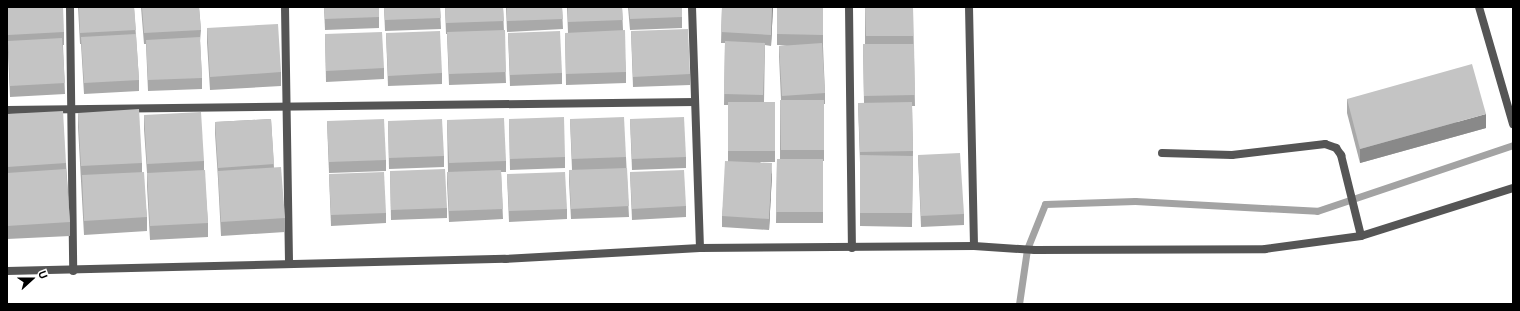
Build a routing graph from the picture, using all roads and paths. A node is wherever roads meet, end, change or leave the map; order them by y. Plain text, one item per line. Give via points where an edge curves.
1 (70, 7) edge
2 (285, 7) edge
3 (692, 7) edge
4 (849, 7) edge
5 (969, 7) edge
6 (1479, 7) edge
7 (694, 102) junction
8 (285, 106) junction
9 (73, 109) junction
10 (7, 110) edge
11 (1513, 124) edge
12 (1162, 153) dead end
13 (1513, 188) edge
14 (1361, 236) junction
15 (974, 246) junction
16 (700, 248) junction
17 (852, 248) junction
18 (290, 263) junction
19 (7, 271) edge
20 (72, 271) junction

1 - 9 street
2 - 8 street
3 - 7 street
4 - 17 street
5 - 15 street
6 - 11 street
7 - 8 street
7 - 16 street
8 - 9 street
8 - 18 street
9 - 10 street
9 - 20 street
12 - 14 street via 1232,155 1325,144 1338,152 1346,172
13 - 14 street
14 - 15 street via 1265,249 1035,250
15 - 17 street
16 - 17 street
16 - 18 street via 505,259
18 - 20 street
19 - 20 street

